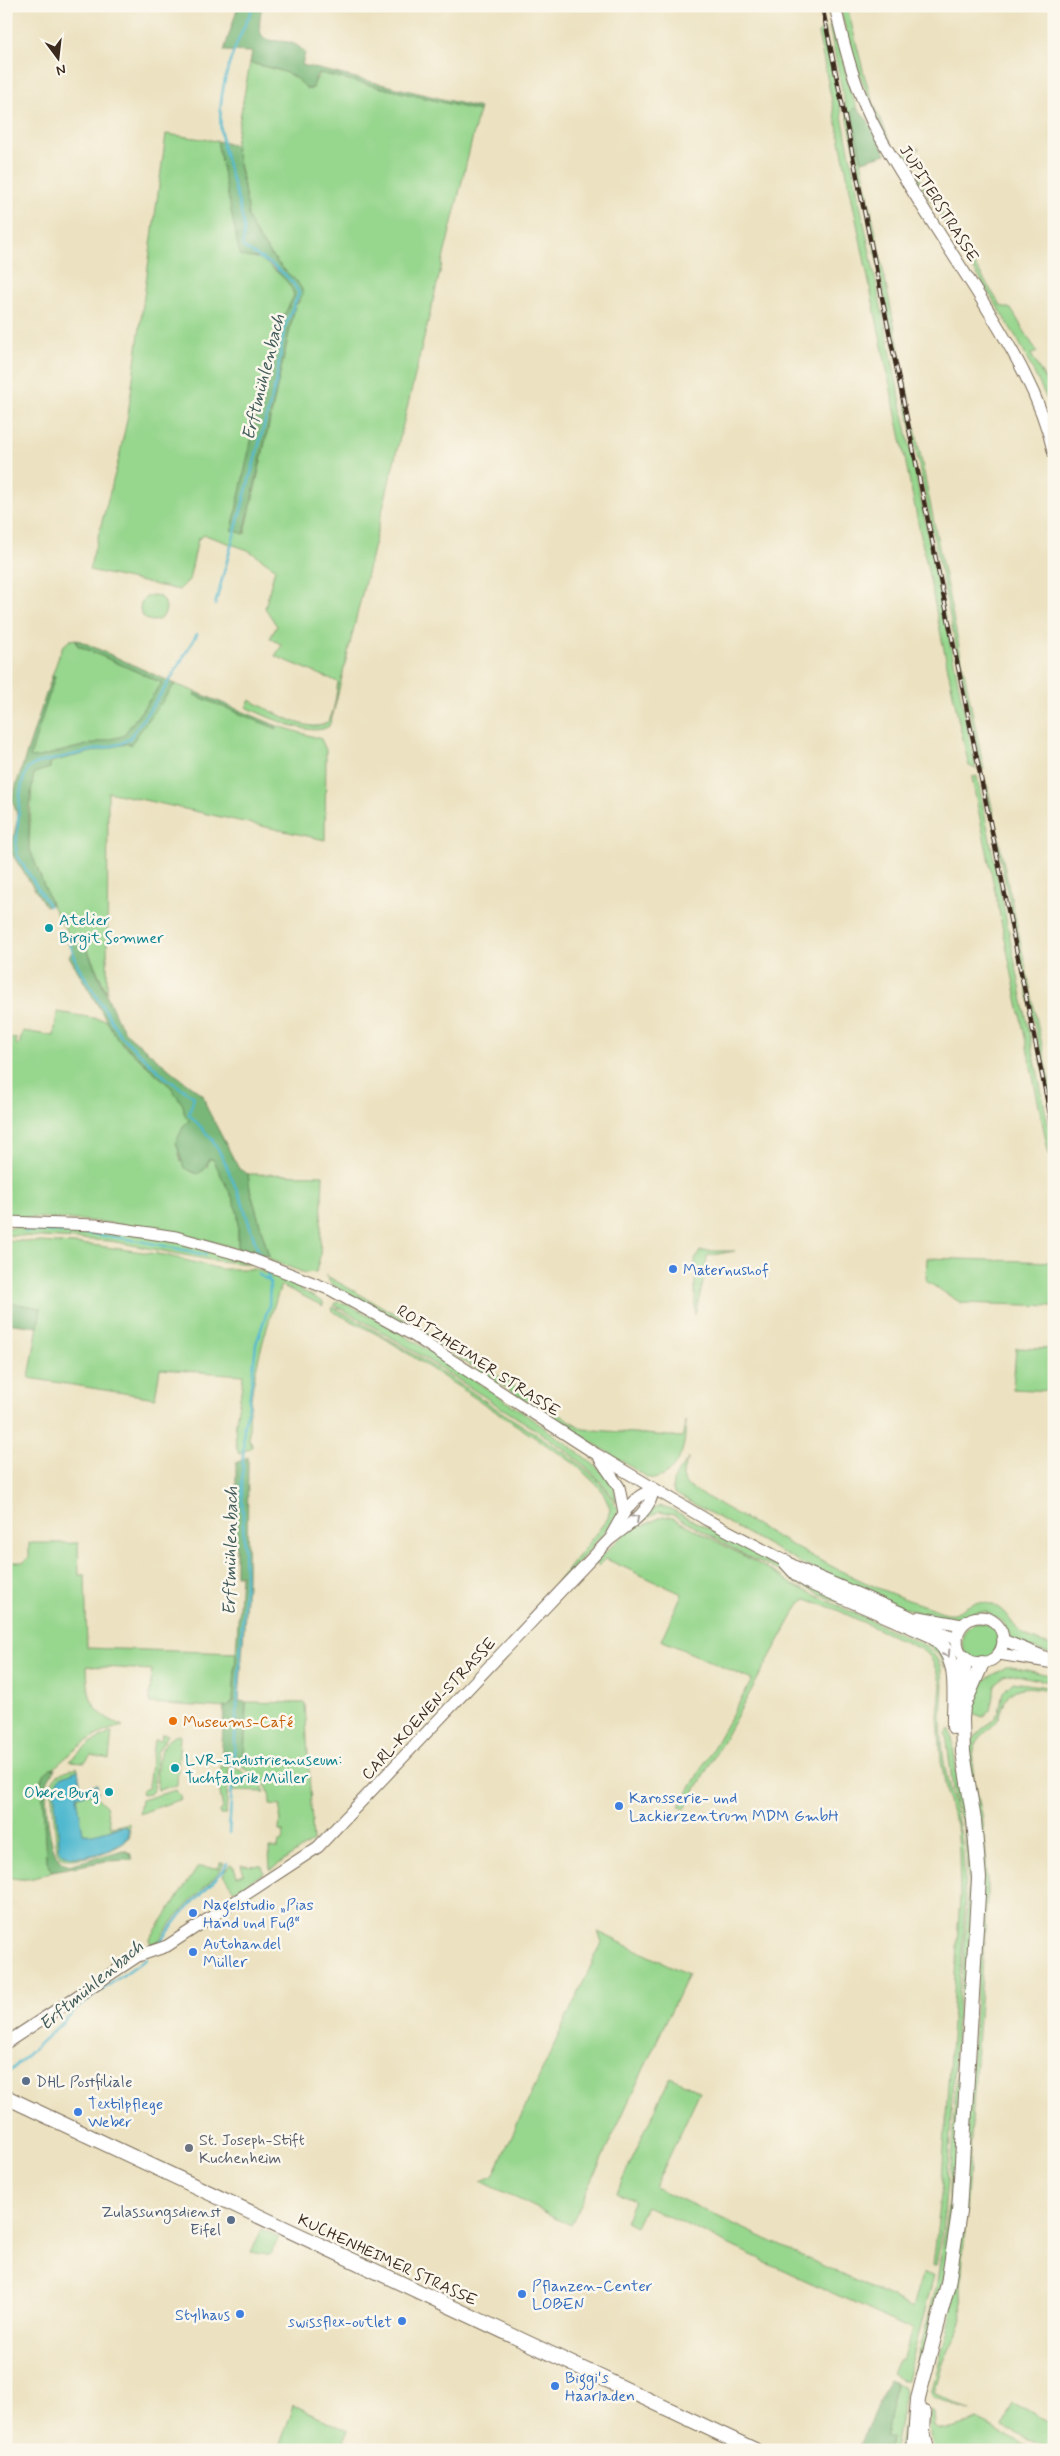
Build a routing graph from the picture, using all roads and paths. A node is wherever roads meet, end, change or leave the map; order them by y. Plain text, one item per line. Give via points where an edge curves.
1 (835, 6) edge
2 (1054, 454) edge
3 (6, 1222) edge
4 (596, 1454) junction
5 (653, 1490) junction
6 (624, 1513) junction
7 (609, 1540) junction
8 (786, 1562) junction
9 (905, 1614) junction
10 (962, 1626) junction
11 (957, 1640) junction
12 (1003, 1640) junction
13 (999, 1654) junction
14 (965, 1658) junction
15 (1054, 1662) edge
16 (982, 1664) junction
17 (964, 1707) junction
18 (973, 1813) junction
19 (6, 2043) edge
20 (6, 2097) edge
21 (916, 2449) edge
22 (756, 2450) edge

1 - 2 street, JUPITERSTRASSE via 854,78 879,135 1010,345 1040,407
3 - 4 street, ROITZHEIMER STRASSE via 127,1229 176,1237 272,1265 331,1290 380,1316
4 - 5 street, ROITZHEIMER STRASSE
4 - 6 street via 619,1487
5 - 6 street, CARL-KOENEN-STRASSE via 642,1492
7 -> 5 street, CARL-KOENEN-STRASSE via 646,1509 652,1501
5 - 8 street, ROITZHEIMER STRASSE
6 - 7 street, CARL-KOENEN-STRASSE
7 - 19 street, CARL-KOENEN-STRASSE via 325,1840 161,1948 138,1956
8 - 9 street, ROITZHEIMER STRASSE
8 -> 18 main road via 811,1583 929,1634 944,1648 955,1670 954,1730 958,1768 964,1801
9 - 10 street, ROITZHEIMER STRASSE
9 - 11 street, ROITZHEIMER STRASSE
10 - 11 street
10 - 12 street via 973,1618 988,1618 1000,1628
11 - 14 street
12 - 13 street
12 - 15 street
13 - 15 street
13 - 16 street
14 - 16 street
14 - 17 main road via 961,1701
16 - 17 main road
17 - 18 main road via 963,1752
18 - 21 main road via 979,1899 959,2212 944,2300 918,2399
20 - 22 main road, KUCHENHEIMER STRASSE

